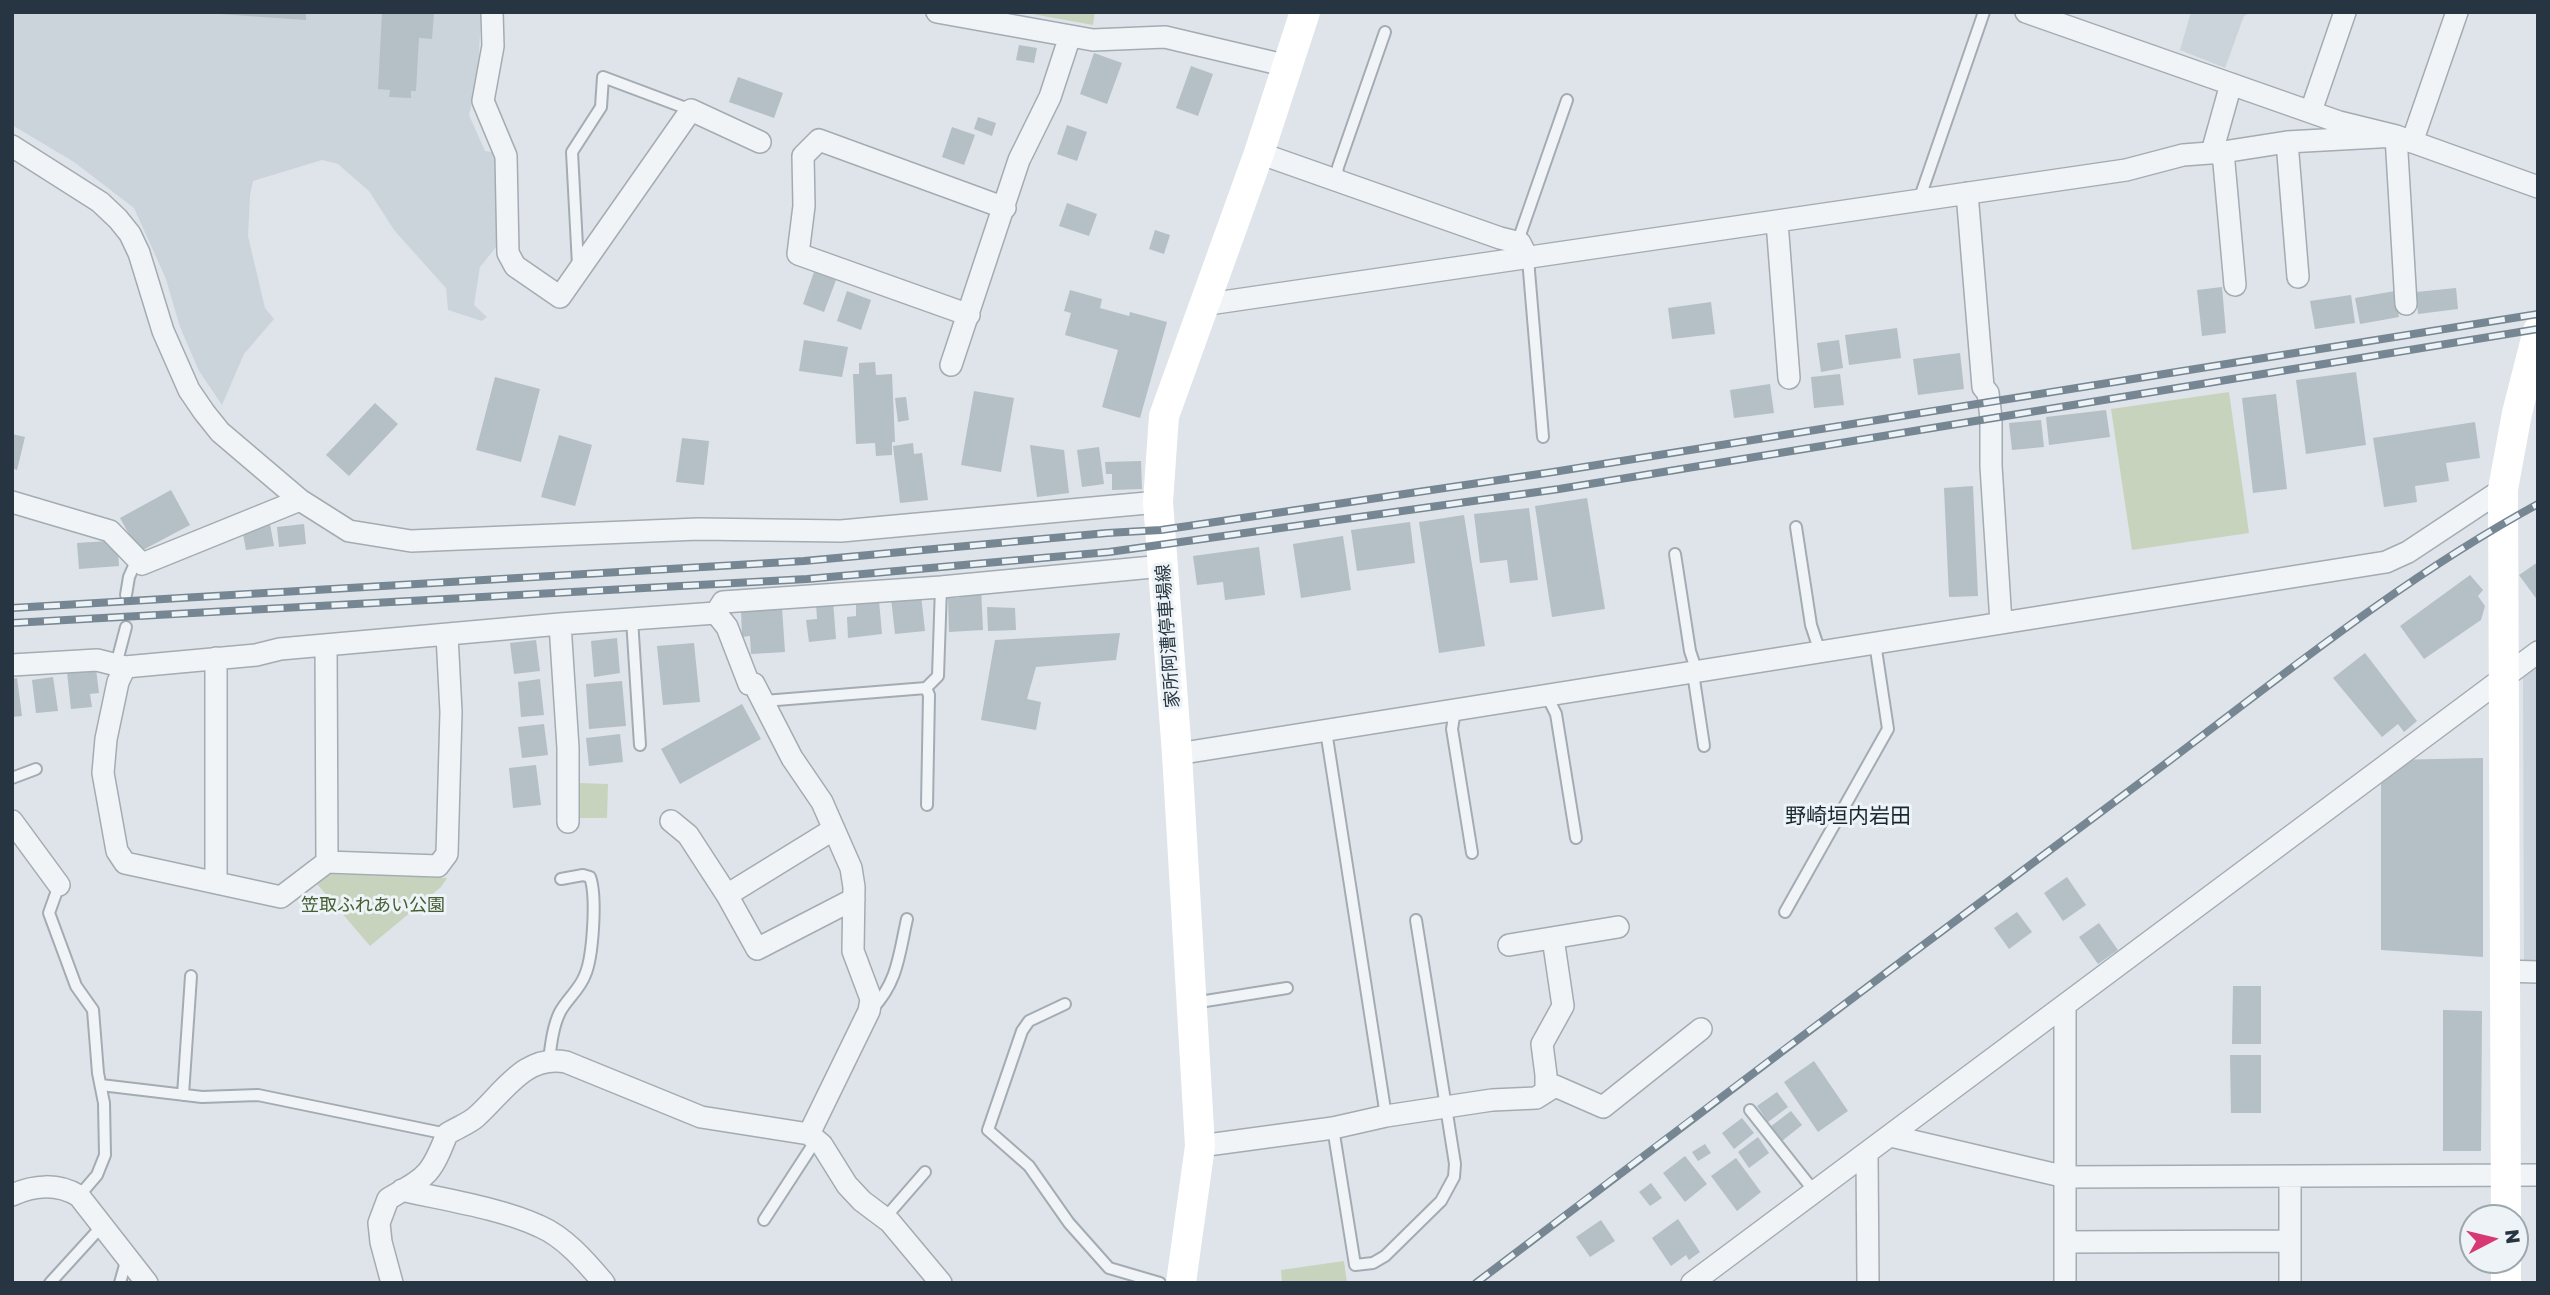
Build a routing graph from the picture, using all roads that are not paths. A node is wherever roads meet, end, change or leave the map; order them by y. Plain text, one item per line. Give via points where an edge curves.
1 (492, 12) edge
2 (937, 12) edge
3 (1305, 12) edge
4 (1984, 12) edge
5 (2026, 12) edge
6 (2345, 12) edge
7 (2457, 12) edge
8 (1385, 32) dead end
9 (1070, 36) junction
10 (1288, 66) junction
11 (2231, 84) junction
12 (1567, 100) dead end
13 (691, 110) junction
14 (2311, 111) junction
15 (2404, 139) junction
16 (760, 142) dead end
17 (2287, 142) junction
18 (12, 146) edge
19 (2217, 152) junction
20 (1259, 153) junction
21 (1336, 180) junction
22 (2538, 187) edge
23 (1967, 193) junction
24 (1919, 200) junction
25 (1005, 208) junction
26 (1777, 222) junction
27 (1524, 251) junction
28 (578, 271) junction
29 (2298, 277) dead end
30 (2235, 285) dead end
31 (2406, 304) dead end
32 (1202, 305) junction
33 (969, 315) junction
34 (2538, 331) edge
35 (951, 365) dead end
36 (1789, 377) dead end
37 (1543, 437) dead end
38 (2503, 489) junction
39 (300, 500) junction
40 (12, 502) edge
41 (1158, 502) junction
42 (1796, 527) dead end
43 (1675, 554) dead end
44 (137, 559) junction
45 (1163, 566) junction
46 (941, 587) junction
47 (126, 595) dead end
48 (716, 613) junction
49 (632, 620) junction
50 (2001, 623) junction
51 (560, 624) junction
52 (126, 627) dead end
53 (447, 635) junction
54 (1875, 643) junction
55 (326, 645) junction
56 (1820, 652) junction
57 (2538, 652) edge
58 (216, 659) junction
59 (12, 665) edge
60 (120, 666) junction
61 (1695, 672) junction
62 (2502, 677) junction
63 (926, 688) junction
64 (1547, 696) junction
65 (764, 701) junction
66 (1455, 710) junction
67 (1326, 731) junction
68 (640, 745) dead end
69 (1704, 746) dead end
70 (1177, 754) junction
71 (36, 769) dead end
72 (12, 778) edge
73 (927, 805) dead end
74 (12, 821) edge
75 (671, 821) dead end
76 (568, 822) dead end
77 (834, 830) junction
78 (1576, 838) dead end
79 (1472, 853) dead end
80 (327, 862) junction
81 (561, 879) dead end
82 (216, 882) junction
83 (59, 885) joint
84 (727, 895) junction
85 (854, 899) junction
86 (1786, 912) dead end
87 (906, 919) dead end
88 (1416, 920) dead end
89 (1618, 928) dead end
90 (1553, 938) junction
91 (1509, 945) dead end
92 (2504, 971) junction
93 (2538, 972) edge
94 (191, 976) dead end
95 (1287, 988) dead end
96 (1192, 1003) junction
97 (1065, 1004) dead end
98 (2065, 1007) junction
99 (869, 1011) junction
100 (1702, 1029) dead end
101 (549, 1060) junction
102 (101, 1084) junction
103 (1546, 1091) junction
104 (183, 1095) junction
105 (1446, 1107) junction
106 (1750, 1110) dead end
107 (1386, 1116) junction
108 (1333, 1128) junction
109 (447, 1134) junction
110 (1891, 1136) junction
111 (812, 1137) junction
112 (1200, 1146) junction
113 (1867, 1154) junction
114 (925, 1172) dead end
115 (2506, 1175) junction
116 (2538, 1175) edge
117 (2066, 1177) junction
118 (2290, 1177) junction
119 (402, 1190) junction
120 (1814, 1191) junction
121 (12, 1195) edge
122 (79, 1196) junction
123 (2506, 1204) edge
124 (885, 1217) junction
125 (764, 1220) dead end
126 (101, 1227) junction
127 (2290, 1241) junction
128 (2065, 1242) junction
129 (128, 1256) junction
130 (50, 1283) edge
131 (120, 1283) edge
132 (147, 1283) edge
133 (392, 1283) edge
134 (604, 1283) edge
135 (941, 1283) edge
136 (1160, 1283) edge
137 (1181, 1283) edge
138 (1692, 1283) edge
139 (1868, 1283) edge
140 (2065, 1283) edge
141 (2290, 1283) edge

1 - 28 street via 493,46 483,101 506,156 508,253 515,266 560,297
2 - 9 street
3 - 10 main road, 家所阿漕停車場線
4 - 24 lane
5 - 11 street
6 - 14 street
7 - 15 street
8 - 21 lane
9 - 10 street via 1093,40 1165,37
9 - 25 street via 1050,97 1019,160
10 - 20 main road, 家所阿漕停車場線
11 - 14 street
11 - 19 street
12 - 27 lane via 1521,232
13 - 16 street
13 - 28 street
13 - 28 lane via 603,77 601,107 572,152
14 - 15 street
15 - 17 street
15 - 22 street
15 - 31 street
17 - 19 street
17 - 29 street
18 - 39 street via 100,202 118,219 139,253 163,331 189,390 220,432
19 - 23 street
19 - 30 street
20 - 21 street
20 - 32 main road, 家所阿漕停車場線
21 - 27 street via 1500,238
23 - 24 street
23 - 50 street via 1983,387 1991,418
24 - 26 street
25 - 33 street
25 - 33 street via 819,140 803,156 804,206 798,254
26 - 27 street
26 - 36 street
27 - 32 street
27 - 37 lane
32 - 41 main road, 家所阿漕停車場線 via 1164,415
33 - 35 street
34 - 38 main road
38 - 50 street via 2386,562
38 - 62 main road
39 - 41 street via 349,531 411,541 698,529 841,531
39 - 44 street via 142,564
40 - 44 street via 110,531
41 - 45 main road, 家所阿漕停車場線
42 - 56 lane via 1811,625
43 - 61 lane
44 - 47 lane
45 - 46 street
45 - 70 main road, 家所阿漕停車場線
46 - 48 street via 723,602
46 - 63 lane via 938,676
48 - 49 street
48 - 65 street via 727,627 749,684 754,684
49 - 51 street
49 - 68 lane
50 - 54 street
51 - 53 street
51 - 76 street via 569,748
52 - 60 lane
53 - 55 street
53 - 80 street via 451,712 447,854 438,866
54 - 56 street
54 - 86 lane via 1888,729
55 - 58 street
55 - 80 street
56 - 61 street
57 - 62 street
58 - 60 street
58 - 82 street
59 - 60 street via 97,660
60 - 82 street via 103,773 117,850 125,863
61 - 64 street
61 - 69 lane
62 - 92 main road
62 - 98 street
63 - 65 lane
63 - 73 lane
64 - 66 street
64 - 78 lane via 1556,713
65 - 77 street
66 - 67 street
66 - 79 lane via 1452,729
67 - 70 street
67 - 107 lane
70 - 96 main road, 家所阿漕停車場線
71 - 72 lane
74 - 83 street
75 - 84 street via 688,835
77 - 84 street
77 - 85 street via 852,868
80 - 82 street via 281,897
81 - 101 lane via 590,877 595,891 589,965 561,1010
83 - 102 lane via 49,912 76,986 93,1010
84 - 85 street via 757,949
85 - 99 street via 853,951 871,999
87 - 99 lane via 894,978
88 - 105 lane
89 - 90 street
90 - 91 street
90 - 103 street via 1563,1006 1542,1044
92 - 93 street
92 - 115 main road
94 - 104 lane
95 - 96 lane
96 - 112 main road, 家所阿漕停車場線
97 - 136 lane via 1030,1021 1022,1031 988,1130 1028,1166 1109,1268
98 - 110 street
98 - 117 street
99 - 111 street
100 - 103 street via 1596,1115 1555,1086
101 - 109 street via 527,1069 474,1119
101 - 111 street via 566,1062 701,1117
102 - 104 lane
102 - 122 lane via 105,1155 97,1175
103 - 105 street via 1536,1098
104 - 109 lane via 258,1095
105 - 107 street
105 - 108 lane via 1454,1177 1441,1200 1373,1263 1355,1265
106 - 120 lane
107 - 108 street
108 - 112 street
109 - 119 street via 435,1165 419,1182
110 - 113 street
110 - 117 street
111 - 124 street via 830,1154 847,1185
111 - 125 lane
112 - 137 main road, 家所阿漕停車場線
113 - 120 street
113 - 139 street
114 - 124 lane
115 - 116 street
115 - 118 street
115 - 123 main road
117 - 118 street
117 - 128 street
118 - 127 street
119 - 133 street via 388,1199 379,1223
119 - 134 street via 540,1226 579,1255
120 - 138 street
121 - 122 street via 47,1186 69,1189
122 - 126 street
124 - 135 street
126 - 129 street
126 - 130 lane
127 - 128 street
127 - 141 street
128 - 140 street
129 - 131 lane
129 - 132 street

